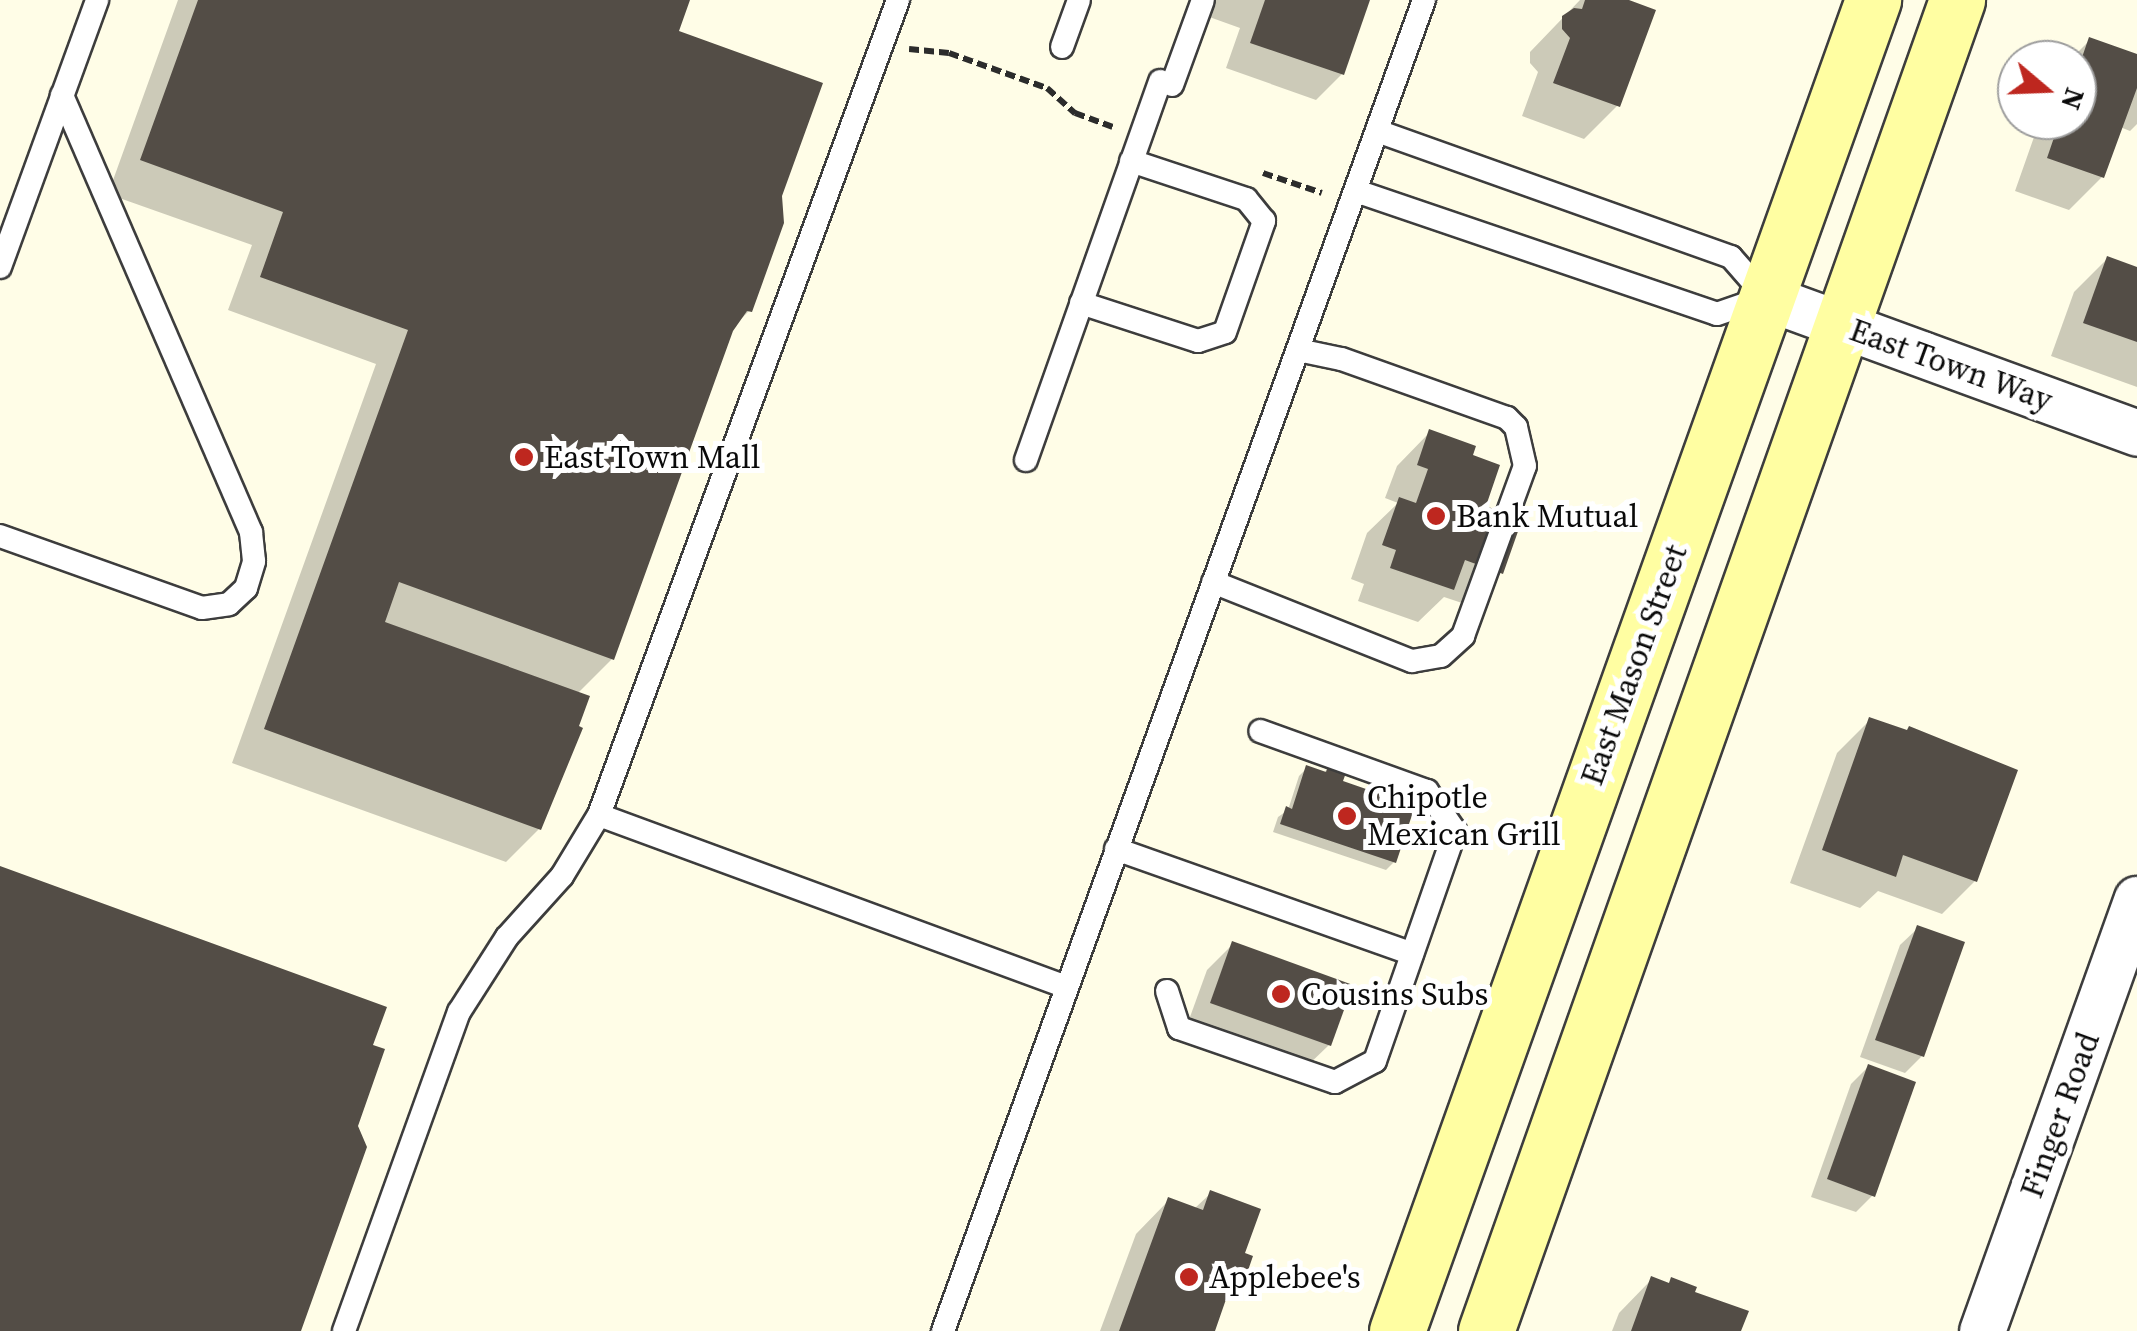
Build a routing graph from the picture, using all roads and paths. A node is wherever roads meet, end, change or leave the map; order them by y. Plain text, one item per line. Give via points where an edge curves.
1 (97, 0) edge
2 (898, 0) edge
3 (1079, 0) edge
4 (1203, 0) edge
5 (1424, 0) edge
6 (1874, 0) edge
7 (1957, 0) edge
8 (1062, 47) dead end
9 (62, 95) junction
10 (1377, 131) junction
11 (1132, 161) junction
12 (1356, 191) junction
13 (0, 266) edge
14 (1766, 297) junction
15 (1081, 303) junction
16 (1841, 324) junction
17 (1298, 350) junction
18 (2137, 432) edge
19 (1026, 460) dead end
20 (0, 536) edge
21 (1213, 582) junction
22 (1260, 731) dead end
23 (599, 814) junction
24 (1116, 849) junction
25 (2137, 898) edge
26 (1412, 954) junction
27 (1066, 986) junction
28 (1168, 991) dead end
29 (344, 1331) edge
30 (942, 1331) edge
31 (1396, 1331) edge
32 (1486, 1331) edge
33 (1982, 1331) edge

1 - 9 lane
2 - 23 lane
3 - 8 lane
4 - 11 lane
5 - 10 lane
6 - 14 main road, East Mason Street
7 - 16 main road
9 - 13 lane
9 - 20 lane via 251,532 254,562 246,588 229,604 202,608
10 - 12 lane
10 - 14 lane via 1731,257
11 - 15 lane
11 - 15 lane via 1246,199 1264,221 1225,332 1198,341
12 - 14 lane via 1717,314
12 - 17 lane
14 - 16 street, East Town Way
14 - 31 main road, East Mason Street
15 - 19 lane
16 - 18 street, East Town Way
16 - 32 main road
17 - 21 lane
17 - 21 lane via 1507,418 1516,427 1525,466 1476,602 1454,648 1412,662
21 - 24 lane
22 - 26 lane via 1428,791 1455,831
23 - 27 lane
23 - 29 lane via 562,876 507,937 460,1012
24 - 26 lane
24 - 27 lane
25 - 33 street, Finger Road
26 - 28 lane via 1374,1061 1335,1082 1179,1028
27 - 30 lane

